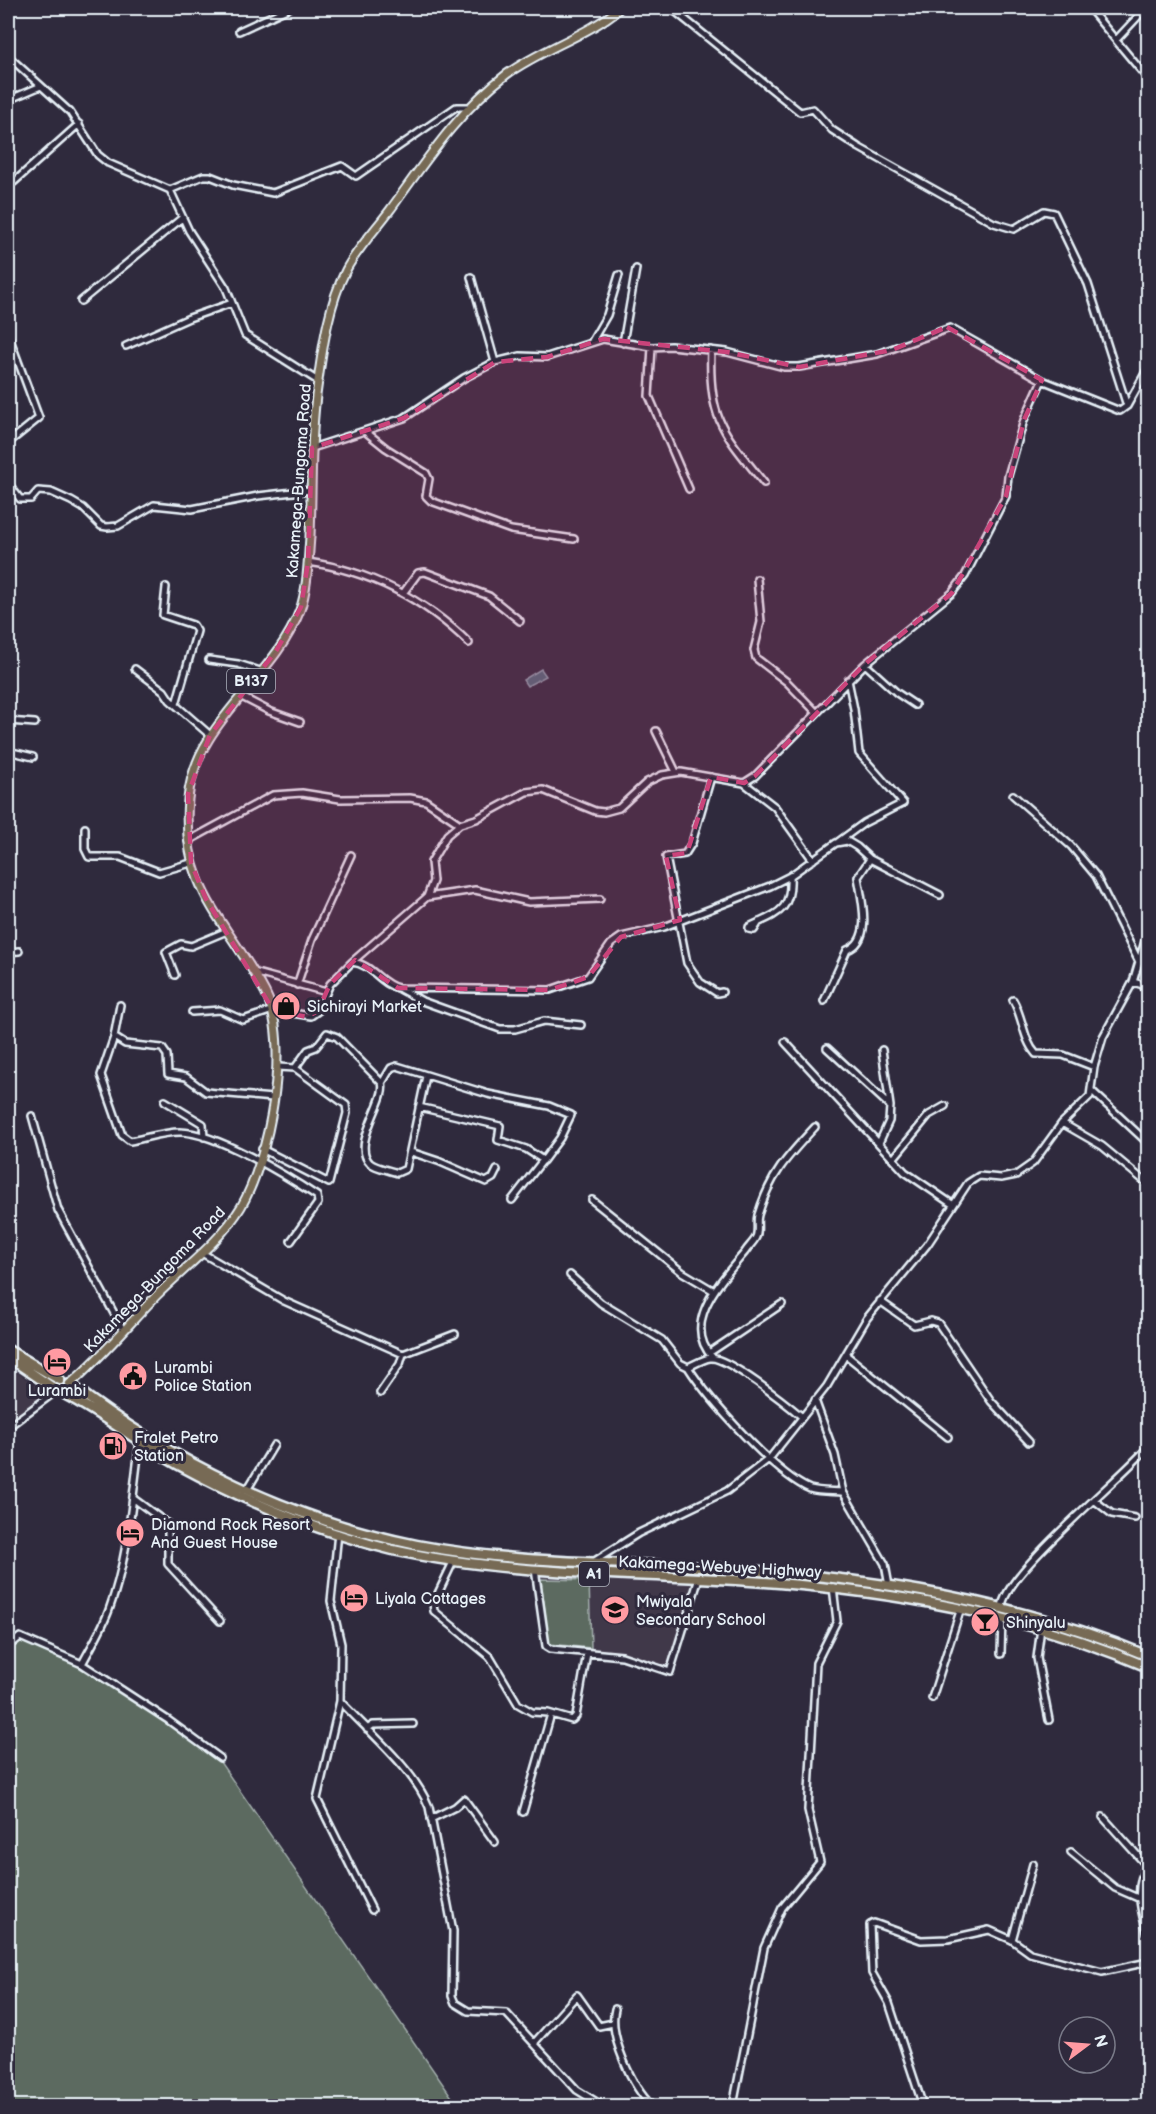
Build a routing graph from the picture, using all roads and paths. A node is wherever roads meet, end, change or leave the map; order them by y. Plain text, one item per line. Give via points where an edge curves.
1 (289, 8) edge
2 (620, 8) edge
3 (671, 8) edge
4 (1089, 8) edge
5 (1146, 8) edge
6 (239, 31) dead end
7 (1116, 40) junction
8 (8, 56) edge
9 (1149, 79) edge
10 (41, 86) junction
11 (8, 100) edge
12 (470, 107) junction
13 (79, 124) junction
14 (14, 182) dead end
15 (170, 190) junction
16 (182, 218) junction
17 (636, 269) dead end
18 (619, 275) dead end
19 (471, 277) dead end
20 (81, 301) dead end
21 (232, 303) junction
22 (8, 334) edge
23 (592, 342) junction
24 (624, 343) junction
25 (126, 346) dead end
26 (652, 347) junction
27 (711, 351) junction
28 (495, 362) junction
29 (1149, 368) edge
30 (1042, 380) junction
31 (318, 381) junction
32 (1127, 406) junction
33 (366, 432) junction
34 (8, 443) edge
35 (312, 448) junction
36 (8, 483) edge
37 (764, 483) dead end
38 (689, 489) dead end
39 (311, 490) junction
40 (574, 539) dead end
41 (308, 562) junction
42 (757, 579) dead end
43 (166, 587) dead end
44 (404, 592) junction
45 (520, 621) dead end
46 (470, 643) dead end
47 (209, 660) dead end
48 (865, 664) junction
49 (135, 669) dead end
50 (260, 671) junction
51 (848, 680) junction
52 (240, 696) junction
53 (176, 704) junction
54 (915, 705) dead end
55 (817, 713) junction
56 (8, 721) edge
57 (300, 722) dead end
58 (35, 723) dead end
59 (656, 731) dead end
60 (210, 735) junction
61 (8, 751) edge
62 (33, 757) dead end
63 (676, 772) junction
64 (711, 777) junction
65 (744, 783) junction
66 (1013, 795) dead end
67 (460, 824) junction
68 (85, 828) dead end
69 (188, 841) junction
70 (836, 843) junction
71 (351, 855) dead end
72 (870, 859) junction
73 (813, 860) junction
74 (191, 863) junction
75 (790, 876) junction
76 (940, 895) dead end
77 (427, 897) junction
78 (600, 899) dead end
79 (680, 920) junction
80 (759, 922) dead end
81 (227, 931) junction
82 (1149, 931) edge
83 (19, 951) dead end
84 (8, 952) edge
85 (352, 962) junction
86 (1139, 962) junction
87 (1149, 965) edge
88 (254, 972) junction
89 (176, 975) dead end
90 (1133, 982) junction
91 (297, 985) junction
92 (398, 988) junction
93 (326, 992) junction
94 (723, 992) dead end
95 (1149, 995) edge
96 (1013, 1000) dead end
97 (824, 1001) dead end
98 (120, 1005) dead end
99 (273, 1010) junction
100 (192, 1012) dead end
101 (581, 1025) dead end
102 (114, 1037) junction
103 (785, 1042) dead end
104 (827, 1048) dead end
105 (882, 1050) dead end
106 (278, 1067) junction
107 (1094, 1067) junction
108 (295, 1068) junction
109 (426, 1076) junction
110 (382, 1083) junction
111 (1092, 1091) junction
112 (273, 1098) junction
113 (165, 1101) dead end
114 (890, 1106) junction
115 (945, 1106) dead end
116 (419, 1107) junction
117 (32, 1116) dead end
118 (1062, 1123) junction
119 (815, 1127) dead end
120 (204, 1137) junction
121 (879, 1143) junction
122 (1149, 1143) edge
123 (262, 1149) junction
124 (411, 1152) junction
125 (893, 1159) junction
126 (259, 1160) junction
127 (543, 1161) junction
128 (497, 1170) dead end
129 (1149, 1184) edge
130 (512, 1200) dead end
131 (592, 1200) dead end
132 (952, 1204) junction
133 (291, 1241) dead end
134 (202, 1253) junction
135 (570, 1275) dead end
136 (714, 1291) junction
137 (880, 1300) junction
138 (782, 1304) dead end
139 (123, 1330) junction
140 (455, 1334) dead end
141 (8, 1350) edge
142 (403, 1354) junction
143 (711, 1355) junction
144 (846, 1355) junction
145 (9, 1358) edge
146 (688, 1367) junction
147 (60, 1380) junction
148 (70, 1384) junction
149 (55, 1390) junction
150 (380, 1393) dead end
151 (66, 1395) junction
152 (815, 1400) junction
153 (801, 1416) junction
154 (8, 1427) edge
155 (948, 1437) dead end
156 (140, 1440) junction
157 (1029, 1442) dead end
158 (274, 1445) dead end
159 (1149, 1447) edge
160 (770, 1458) junction
161 (247, 1490) junction
162 (843, 1492) junction
163 (134, 1499) junction
164 (1094, 1500) junction
165 (1135, 1518) dead end
166 (338, 1533) junction
167 (454, 1560) junction
168 (592, 1564) junction
169 (535, 1569) junction
170 (699, 1578) junction
171 (889, 1586) junction
172 (833, 1587) junction
173 (961, 1608) junction
174 (1002, 1612) junction
175 (220, 1621) dead end
176 (1041, 1628) junction
177 (8, 1640) edge
178 (587, 1653) junction
179 (1001, 1654) dead end
180 (1149, 1656) edge
181 (82, 1664) junction
182 (1148, 1667) edge
183 (932, 1698) dead end
184 (340, 1701) junction
185 (551, 1714) junction
186 (1049, 1720) dead end
187 (413, 1724) dead end
188 (367, 1730) junction
189 (1149, 1742) edge
190 (220, 1758) dead end
191 (524, 1812) dead end
192 (1103, 1817) dead end
193 (431, 1819) junction
194 (495, 1842) dead end
195 (1071, 1852) dead end
196 (1033, 1864) dead end
197 (1148, 1865) edge
198 (1138, 1898) junction
199 (372, 1910) dead end
200 (1149, 1936) edge
201 (1012, 1940) junction
202 (1149, 1962) edge
203 (615, 2009) dead end
204 (613, 2023) junction
205 (535, 2042) junction
206 (603, 2106) edge
207 (652, 2106) edge
208 (733, 2106) edge
209 (923, 2106) edge

1 - 6 street
2 - 12 main road, Kakamega-Bungoma Road / B137 via 600,24 527,60
3 - 32 street via 800,112 813,110 835,132 994,223 1014,229 1044,211 1054,213 1088,284
4 - 7 street
5 - 7 street
7 - 9 street
8 - 10 street
10 - 11 street
10 - 13 street
12 - 15 street via 456,107 356,176 342,166 273,193 203,176
12 - 31 main road, Kakamega-Bungoma Road / B137 via 345,273 332,310
13 - 14 street
13 - 15 street via 96,153 108,163
15 - 16 street
16 - 20 street
16 - 21 street
17 - 24 street
18 - 23 street via 607,315
19 - 28 street
21 - 25 street
21 - 31 street via 248,339
22 - 34 street via 39,418
23 - 24 street via 603,339
23 - 28 street via 547,357 520,356
24 - 26 street
26 - 27 street
26 - 38 street via 649,396
27 - 30 street via 784,367 810,366 891,350 947,327
27 - 37 street via 710,385 720,422 732,446
28 - 33 street via 456,382 404,418
29 - 32 street
30 - 32 street via 1115,410
30 - 48 street via 1024,420 1006,496 965,576 952,593
31 - 35 main road, Kakamega-Bungoma Road / B137
33 - 35 street
33 - 40 street via 426,473 426,496 431,501 511,530
35 - 39 main road, Kakamega-Bungoma Road / B137
36 - 39 street via 20,499 31,500 42,490 51,492 107,527 118,526 154,505 192,509
39 - 41 main road, Kakamega-Bungoma Road / B137
41 - 44 street via 347,570
41 - 50 main road, Kakamega-Bungoma Road / B137 via 296,619
42 - 55 street via 761,622 754,650 756,658
43 - 53 street via 163,615 193,625 197,631
44 - 45 street via 418,573 425,572 489,597
44 - 46 street via 440,616
47 - 50 street
48 - 51 street
48 - 54 street
49 - 53 street
50 - 52 main road, Kakamega-Bungoma Road / B137
51 - 55 street
51 - 70 street via 859,753 903,803
52 - 57 street
52 - 60 main road, Kakamega-Bungoma Road / B137
53 - 60 street
55 - 65 street
56 - 58 street
59 - 63 street
60 - 69 main road, Kakamega-Bungoma Road / B137 via 188,794
61 - 62 street
63 - 64 street
63 - 67 street via 647,782 612,811 595,811 535,789
64 - 65 street
64 - 79 street via 692,843 685,854 666,857
65 - 73 street via 775,807
66 - 86 street via 1071,846 1096,876
67 - 69 street via 426,801 410,798 286,793 273,795
67 - 77 street via 434,853 433,880
68 - 74 street via 89,857 120,857 159,872
69 - 74 main road, Kakamega-Bungoma Road / B137
70 - 72 street via 847,842
70 - 73 street
71 - 91 street via 312,940
72 - 76 street
72 - 97 street via 858,877 864,918 862,933 855,947 847,950
73 - 75 street
74 - 81 main road, Kakamega-Bungoma Road / B137 via 206,899
75 - 79 street
75 - 80 street via 789,902
77 - 78 street via 475,890 529,902
77 - 85 street
79 - 92 street via 621,937 611,944 588,977 559,988
79 - 94 street via 687,963 700,982 717,993
81 - 88 main road, Kakamega-Bungoma Road / B137
81 - 89 street via 166,952
82 - 86 street
83 - 84 street
85 - 92 street via 360,963
85 - 93 street
86 - 87 street
86 - 90 street
88 - 91 street
88 - 99 main road, Kakamega-Bungoma Road / B137
90 - 95 street via 1143,985
90 - 107 street via 1103,1036
91 - 93 street
92 - 101 street via 422,1001 500,1029 544,1021
93 - 99 street via 312,1016
96 - 107 street via 1023,1032 1036,1054 1063,1055
98 - 102 street
99 - 100 street via 243,1020 220,1010
99 - 106 main road, Kakamega-Bungoma Road / B137
102 - 112 street via 125,1044 162,1048 167,1055 168,1074 186,1077 206,1092
102 - 120 street via 101,1075 122,1135 130,1141 178,1132
103 - 121 street
104 - 114 street
105 - 114 street
106 - 108 street
106 - 112 main road, Kakamega-Bungoma Road / B137
107 - 111 street
108 - 110 street via 327,1034 337,1037
108 - 123 street via 348,1108 330,1181 326,1184
109 - 110 street via 394,1066
109 - 116 street
109 - 127 street via 571,1114
110 - 124 street via 380,1101 366,1130 369,1161 401,1173
111 - 118 street via 1086,1102
111 - 122 street
112 - 123 main road, Kakamega-Bungoma Road / B137
113 - 120 street via 203,1124
114 - 121 street via 889,1121
115 - 125 street via 929,1115
116 - 124 street
116 - 127 street via 500,1126 498,1140 526,1149
117 - 139 street via 58,1210
118 - 129 street via 1102,1146
118 - 132 street via 1028,1168 1008,1177 975,1178
119 - 136 street via 777,1168 758,1215 756,1239
120 - 126 street
121 - 125 street
123 - 126 main road, Kakamega-Bungoma Road / B137
124 - 128 street via 486,1182
125 - 132 street via 905,1172
126 - 133 street via 317,1196 313,1214
126 - 134 main road, Kakamega-Bungoma Road / B137 via 242,1204
127 - 130 street
131 - 136 street via 682,1272
132 - 137 street via 927,1245
134 - 139 main road, Kakamega-Bungoma Road / B137
134 - 142 street via 285,1302
135 - 146 street via 601,1303 662,1340
136 - 143 street via 699,1330 701,1343
137 - 144 street
137 - 157 street via 914,1325 938,1323 991,1401
138 - 143 street
139 - 148 main road, Kakamega-Bungoma Road / B137
140 - 142 street
141 - 147 highway, A1
142 - 150 street
143 - 146 street
143 - 153 street via 773,1392
144 - 152 street
144 - 155 street
145 - 149 highway, A1
146 - 160 street via 740,1431
147 - 148 highway, A1
147 - 149 highway
148 - 151 highway
148 - 161 highway, Kakamega-Webuye Highway / A1 via 165,1449
149 - 151 highway, A1
149 - 154 street
151 - 156 highway, Kakamega-Webuye Highway / A1
152 - 153 street
152 - 162 street via 835,1455
153 - 160 street
156 - 163 street
156 - 166 highway, Kakamega-Webuye Highway / A1 via 176,1463 262,1506
158 - 161 street
159 - 164 street
160 - 162 street via 810,1488
160 - 168 street via 727,1491 639,1533
161 - 168 highway, Kakamega-Webuye Highway / A1 via 331,1521 419,1545
162 - 171 street via 885,1564
163 - 175 street via 168,1524 168,1564
163 - 181 street via 109,1611
164 - 165 street via 1112,1514
164 - 174 street via 1004,1596
166 - 167 highway, Kakamega-Webuye Highway / A1 via 392,1549
166 - 184 street via 332,1601 341,1644
167 - 169 highway, Kakamega-Webuye Highway / A1
167 - 185 street via 433,1604 434,1611 490,1657 518,1704 532,1712
168 - 171 highway, Kakamega-Webuye Highway / A1 via 816,1576
169 - 170 highway, Kakamega-Webuye Highway / A1
169 - 178 street via 544,1642 551,1649
170 - 172 highway, Kakamega-Webuye Highway / A1
170 - 178 street via 670,1672 622,1656
171 - 174 highway, Kakamega-Webuye Highway / A1 via 951,1595
172 - 173 highway, Kakamega-Webuye Highway / A1
172 - 208 street via 837,1621 816,1663 808,1810 820,1862 782,1908 764,1948
173 - 174 highway, Kakamega-Webuye Highway / A1
173 - 183 street
174 - 176 highway, Kakamega-Webuye Highway / A1
174 - 179 street
174 - 180 highway, Kakamega-Webuye Highway / A1 via 1069,1626
176 - 182 highway, Kakamega-Webuye Highway / A1
176 - 186 street via 1037,1658
177 - 181 street via 14,1642 20,1637
178 - 185 street via 576,1716 572,1720
181 - 190 street
182 - 189 street
184 - 188 street
184 - 199 street via 317,1799
185 - 191 street
187 - 188 street via 373,1725
188 - 193 street via 419,1789
192 - 197 street
193 - 194 street via 464,1799
193 - 205 street via 453,1931 455,2003 468,2011 506,2013
195 - 198 street via 1115,1888
196 - 201 street
197 - 198 street via 1138,1885
198 - 200 street
201 - 202 street via 1036,1955 1102,1972
201 - 209 street via 985,1929 948,1939 921,1940 874,1923 870,1925 872,1973 889,2003
203 - 204 street
204 - 205 street via 600,2026 577,1995
204 - 207 street via 627,2068
205 - 206 street via 577,2090

